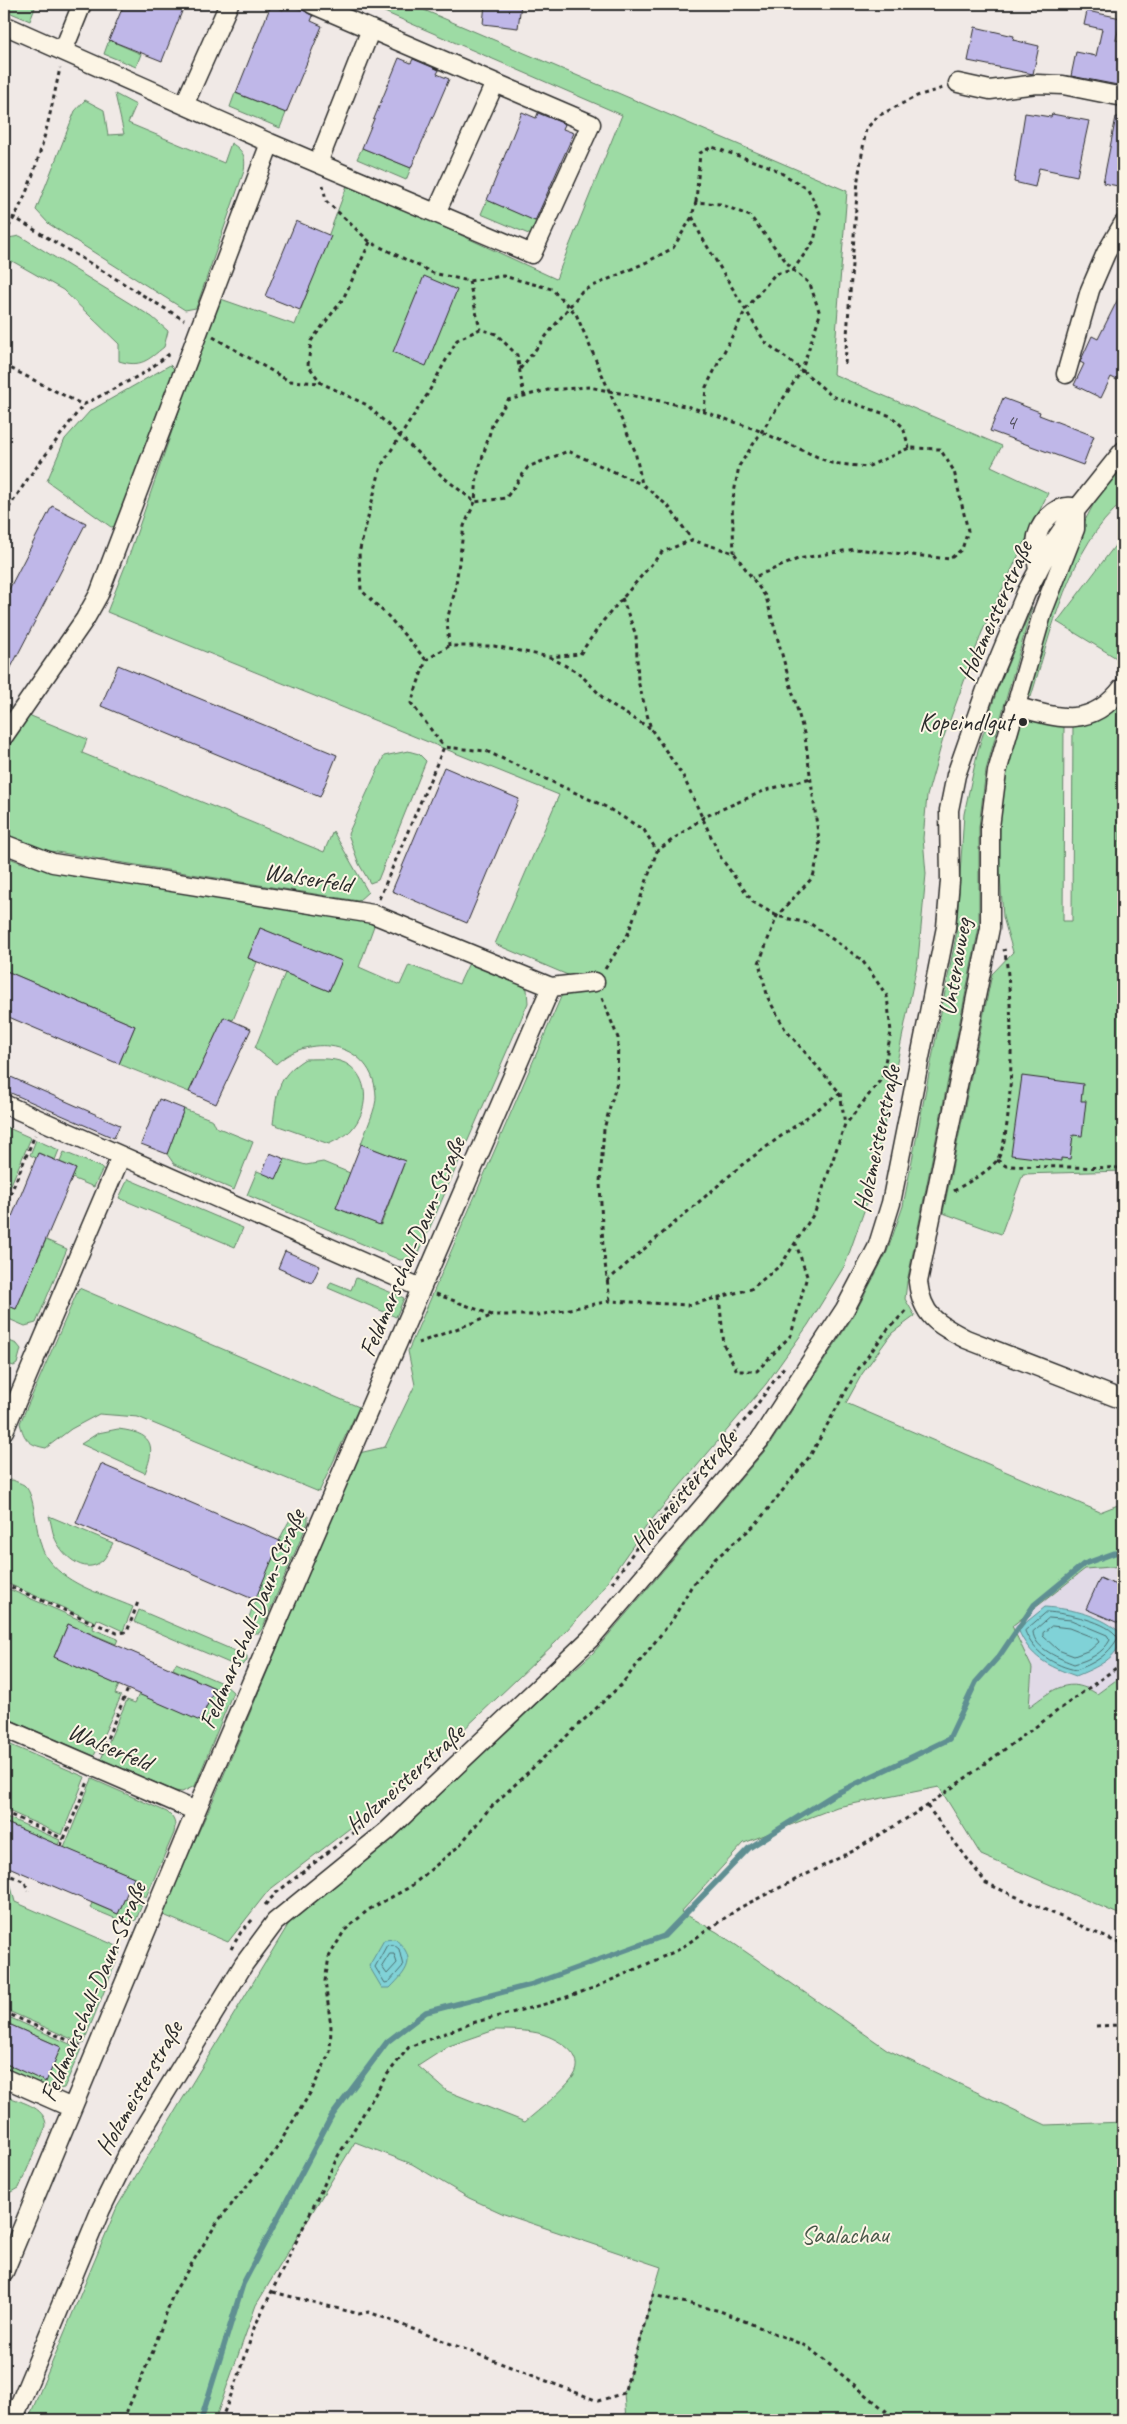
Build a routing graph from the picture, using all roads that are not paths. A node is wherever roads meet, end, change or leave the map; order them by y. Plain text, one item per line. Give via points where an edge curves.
1 (82, 4) edge
2 (229, 4) edge
3 (312, 4) edge
4 (4, 25) edge
5 (371, 29) junction
6 (63, 51) junction
7 (495, 83) junction
8 (958, 84) road end
9 (1123, 97) edge
10 (184, 105) junction
11 (270, 142) junction
12 (318, 163) junction
13 (436, 213) junction
14 (1123, 224) edge
15 (1066, 374) dead end
16 (1123, 451) edge
17 (1075, 511) junction
18 (1123, 687) edge
19 (1016, 706) junction
20 (4, 736) edge
21 (4, 844) edge
22 (595, 982) road end
23 (552, 987) junction
24 (4, 1104) edge
25 (121, 1156) junction
26 (421, 1288) junction
27 (1123, 1400) edge
28 (4, 1431) edge
29 (4, 1728) edge
30 (196, 1811) junction
31 (4, 2078) edge
32 (72, 2108) junction
33 (4, 2272) edge
34 (13, 2420) edge

1 - 6 street
2 - 10 street
3 - 5 street
4 - 6 street
5 - 7 street
5 - 12 street
6 - 10 street
7 - 13 street
7 - 13 street via 592,124 532,254
8 - 9 street via 990,90 1036,84 1063,85
10 - 11 street
11 - 12 street
11 - 20 street via 99,594
12 - 13 street
14 - 15 street via 1090,290
16 - 17 street
17 - 19 street, Unterauweg via 1075,529 1044,611
17 - 34 street, Holzmeisterstraße via 1066,506 1053,512 1036,541 1038,571 1005,640 956,775 950,810 946,927 891,1203 877,1248 845,1309 759,1441 592,1638 387,1831 274,1922 244,1964 129,2152 101,2209
18 - 19 street via 1102,707 1081,717 1055,718
19 - 27 street, Unterauweg via 1002,750 993,797 990,928 918,1282 920,1298 929,1316 944,1328
21 - 23 street, Walserfeld via 53,863 373,914
22 - 23 street, Walserfeld
23 - 26 street, Feldmarschall-Daun-Straße
24 - 25 street
25 - 26 street
25 - 28 street
26 - 30 street, Feldmarschall-Daun-Straße
29 - 30 street, Walserfeld
30 - 32 street, Feldmarschall-Daun-Straße
31 - 32 street
32 - 33 street, Feldmarschall-Daun-Straße

